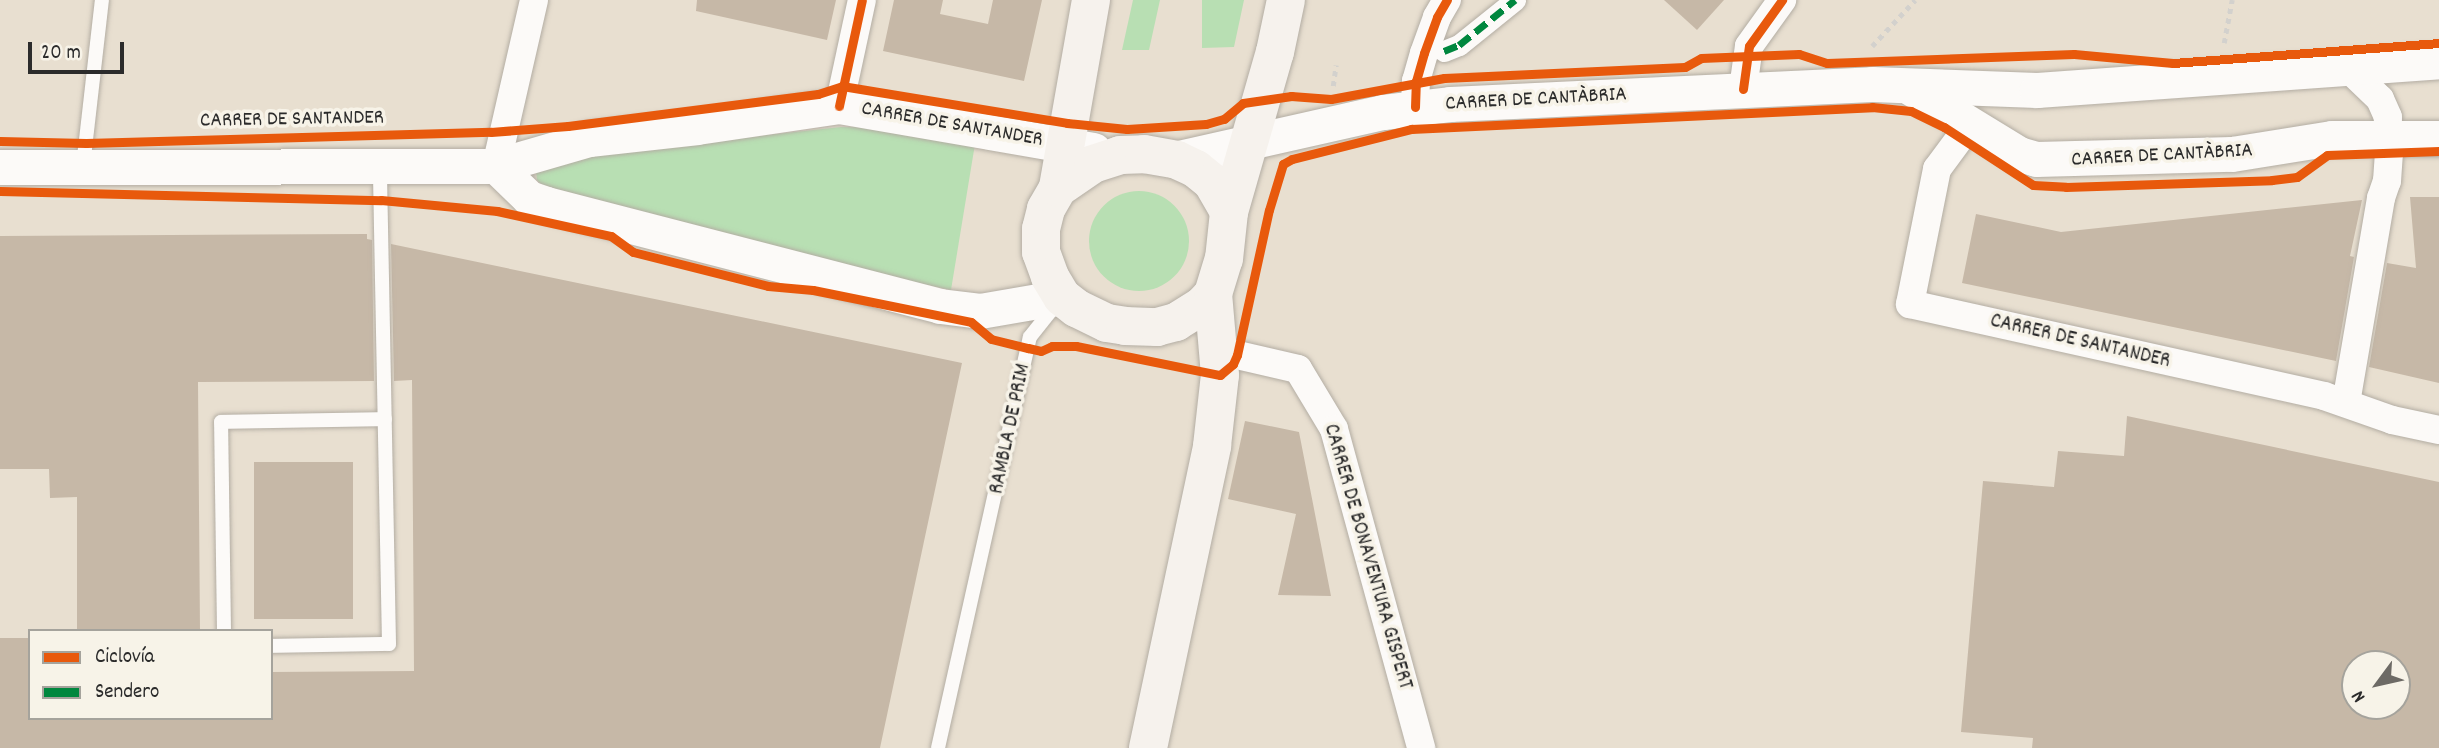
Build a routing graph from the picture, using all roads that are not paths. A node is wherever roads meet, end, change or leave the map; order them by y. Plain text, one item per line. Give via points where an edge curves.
1 (102, 0) edge
2 (534, 0) edge
3 (862, 0) edge
4 (1091, 0) edge
5 (1286, 0) edge
6 (1447, 0) edge
7 (1515, 0) edge
8 (1782, 0) edge
9 (1444, 51) dead end
10 (2439, 61) edge
11 (2350, 70) junction
12 (1905, 84) junction
13 (1743, 89) junction
14 (839, 106) junction
15 (1415, 107) junction
16 (1971, 123) junction
17 (2389, 137) junction
18 (2439, 138) edge
19 (1063, 144) junction
20 (1248, 144) junction
21 (1120, 155) junction
22 (1174, 159) junction
23 (83, 166) junction
24 (380, 166) junction
25 (496, 166) junction
26 (0, 167) edge
27 (1058, 188) junction
28 (1229, 212) junction
29 (1213, 294) junction
30 (1062, 296) junction
31 (1157, 327) junction
32 (1220, 351) junction
33 (2346, 403) junction
34 (385, 419) junction
35 (2439, 430) edge
36 (224, 629) edge
37 (273, 646) edge
38 (938, 748) edge
39 (1148, 748) edge
40 (1421, 748) edge

1 - 23 lane
2 - 25 street
3 - 14 street
4 - 19 main road
5 - 20 main road
6 - 15 street via 1416,81
7 - 9 street via 1459,45
8 - 13 street via 1749,46
10 - 11 street, CARRER DE CANTÀBRIA
11 - 12 street, CARRER DE CANTÀBRIA via 2037,90
11 - 17 street via 2380,99 2388,117
12 - 13 street, CARRER DE CANTÀBRIA
12 - 16 street, CARRER DE CANTÀBRIA
13 - 15 street, CARRER DE CANTÀBRIA
14 - 19 street, CARRER DE SANTANDER
14 - 25 street, CARRER DE SANTANDER via 589,139
15 - 20 street, CARRER DE CANTÀBRIA
16 - 17 street, CARRER DE CANTÀBRIA via 2019,154 2060,161 2232,154 2332,138
16 - 33 street, CARRER DE SANTANDER via 1937,169 1910,304
17 - 18 street, CARRER DE CANTÀBRIA
17 - 33 street via 2387,181
19 - 21 street, CARRER DE SANTANDER
19 - 27 main road
20 - 22 street, CARRER DE CANTÀBRIA
20 - 28 main road
21 - 22 main road, CARRER DE SANTANDER
21 - 27 main road, CARRER DE SANTANDER via 1084,169
22 - 28 main road, CARRER DE SANTANDER via 1212,182
23 - 24 street, CARRER DE SANTANDER
23 - 26 street, CARRER DE SANTANDER
24 - 25 street, CARRER DE SANTANDER
24 - 34 lane
25 - 30 street via 529,198 940,306 979,311
27 - 30 main road via 1046,209 1041,252
28 - 29 main road via 1224,259
29 - 31 main road via 1193,312
29 - 32 main road
30 - 31 main road via 1107,323
30 - 38 lane, RAMBLA DE PRIM via 1030,337
31 - 32 main road
32 - 39 main road via 1212,446
32 - 40 street, CARRER DE BONAVENTURA GISPERT via 1298,369 1334,429
33 - 35 street, CARRER DE SANTANDER via 2392,420
34 - 36 lane via 220,422
34 - 37 lane via 389,644

